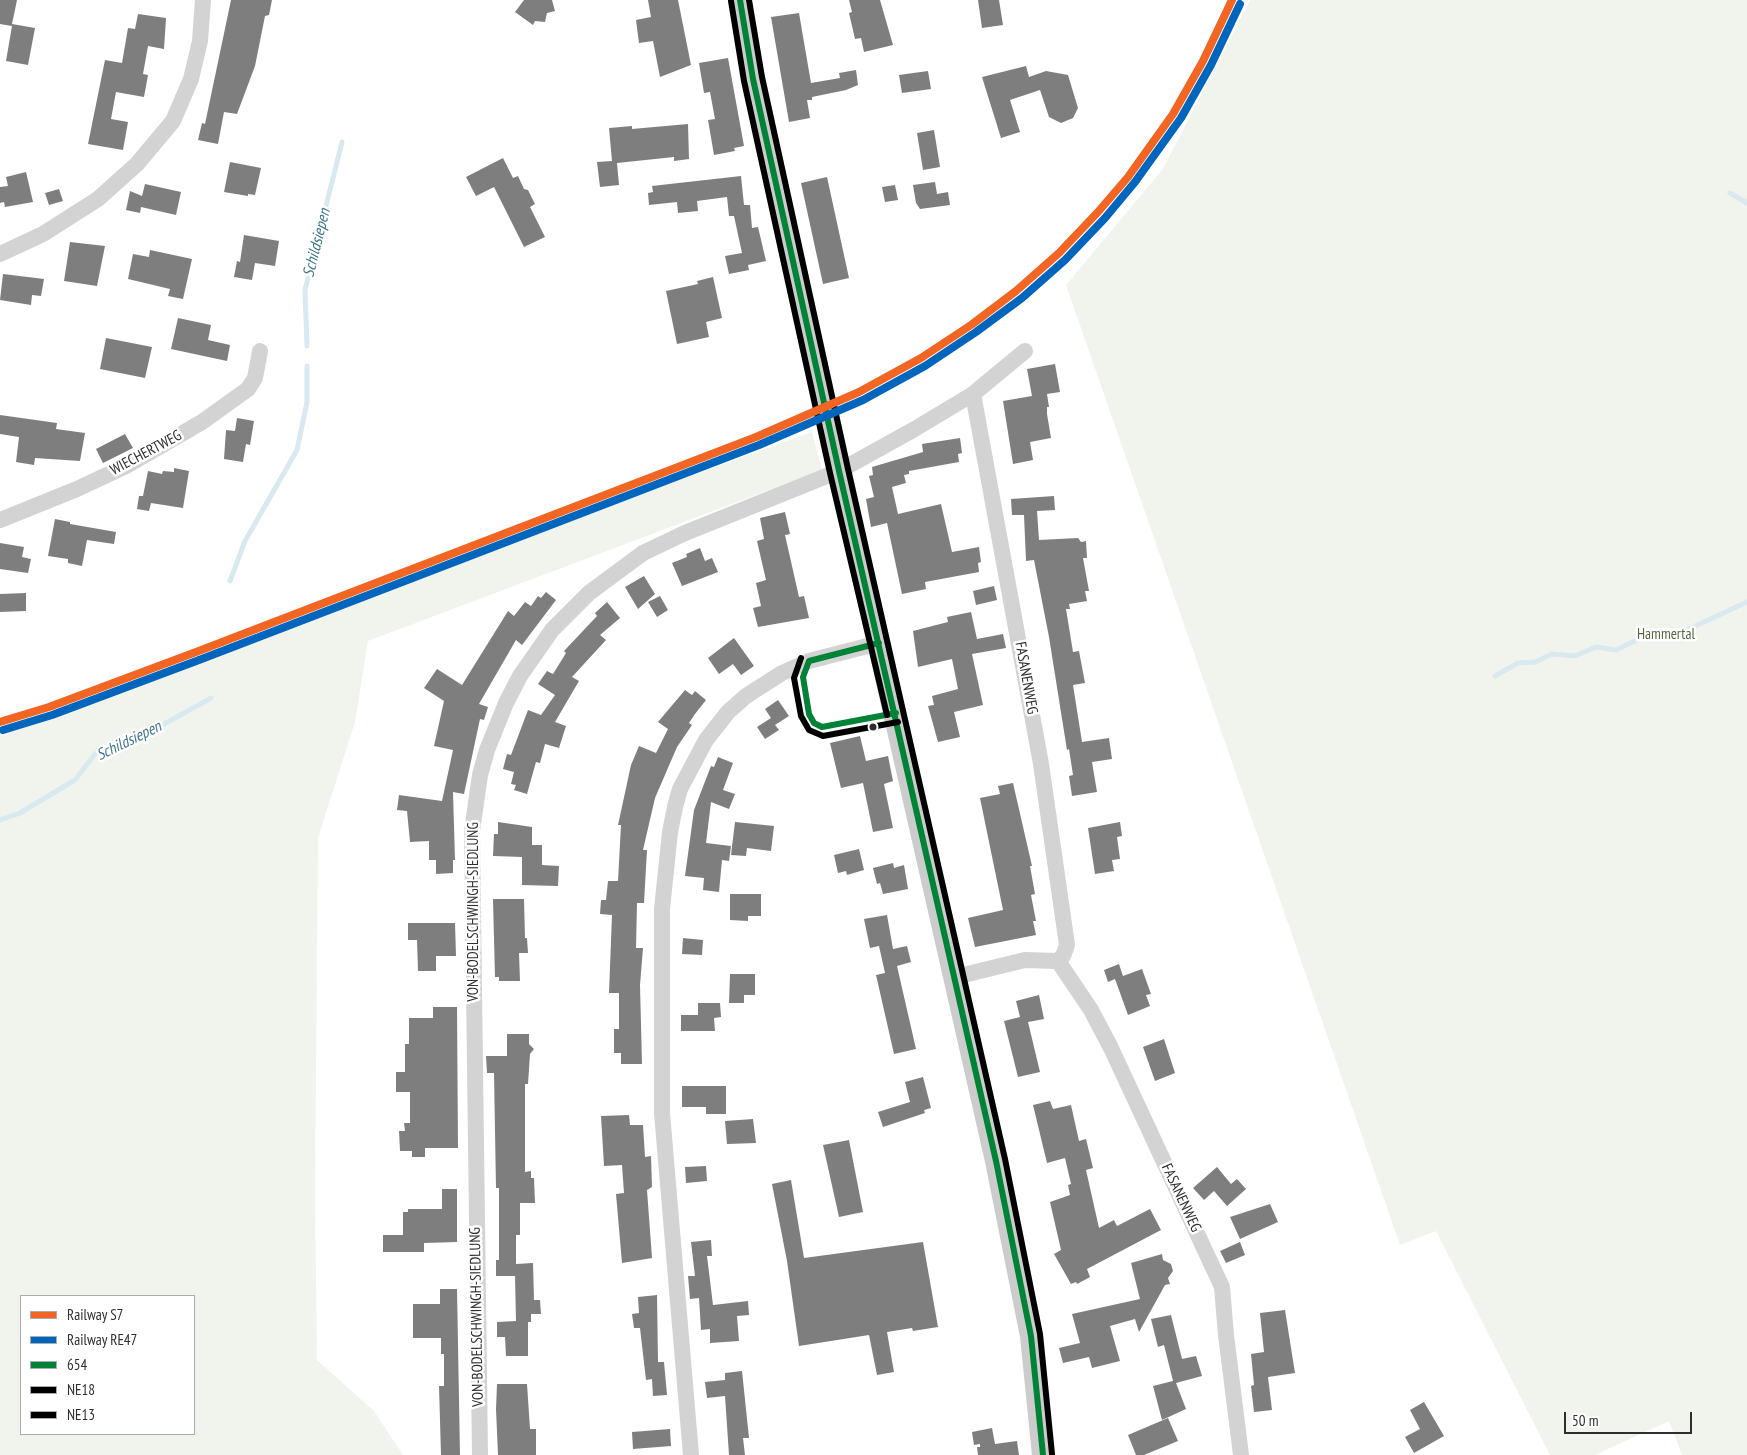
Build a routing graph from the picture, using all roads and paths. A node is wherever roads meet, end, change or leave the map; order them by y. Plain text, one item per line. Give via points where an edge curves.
1 (203, 0) edge
2 (740, 0) edge
3 (0, 254) edge
4 (260, 351) dead end
5 (1025, 351) dead end
6 (973, 394) junction
7 (838, 468) junction
8 (0, 520) edge
9 (879, 643) junction
10 (1058, 961) junction
11 (955, 977) junction
12 (480, 1455) edge
13 (692, 1455) edge
14 (1043, 1455) edge
15 (1241, 1455) edge

1 - 3 street via 200,41 191,79 173,122 136,164 98,199 43,234
2 - 7 main road via 753,79
4 - 8 street, WIECHERTWEG via 255,378 248,389 202,422 110,474
5 - 6 street
6 - 7 street via 913,430
6 - 10 street, FASANENWEG via 1042,773 1067,944
7 - 9 main road
7 - 12 street, VON-BODELSCHWINGH-SIEDLUNG via 685,532 643,553 612,575 569,611 536,651 506,703 487,750 472,831
9 - 11 main road
9 - 13 street via 809,661 775,677 746,696 728,712 706,740 680,789 668,850 662,909 662,1113
10 - 11 street via 1025,960
10 - 15 street, FASANENWEG via 1111,1048 1222,1288
11 - 14 main road via 1028,1320

